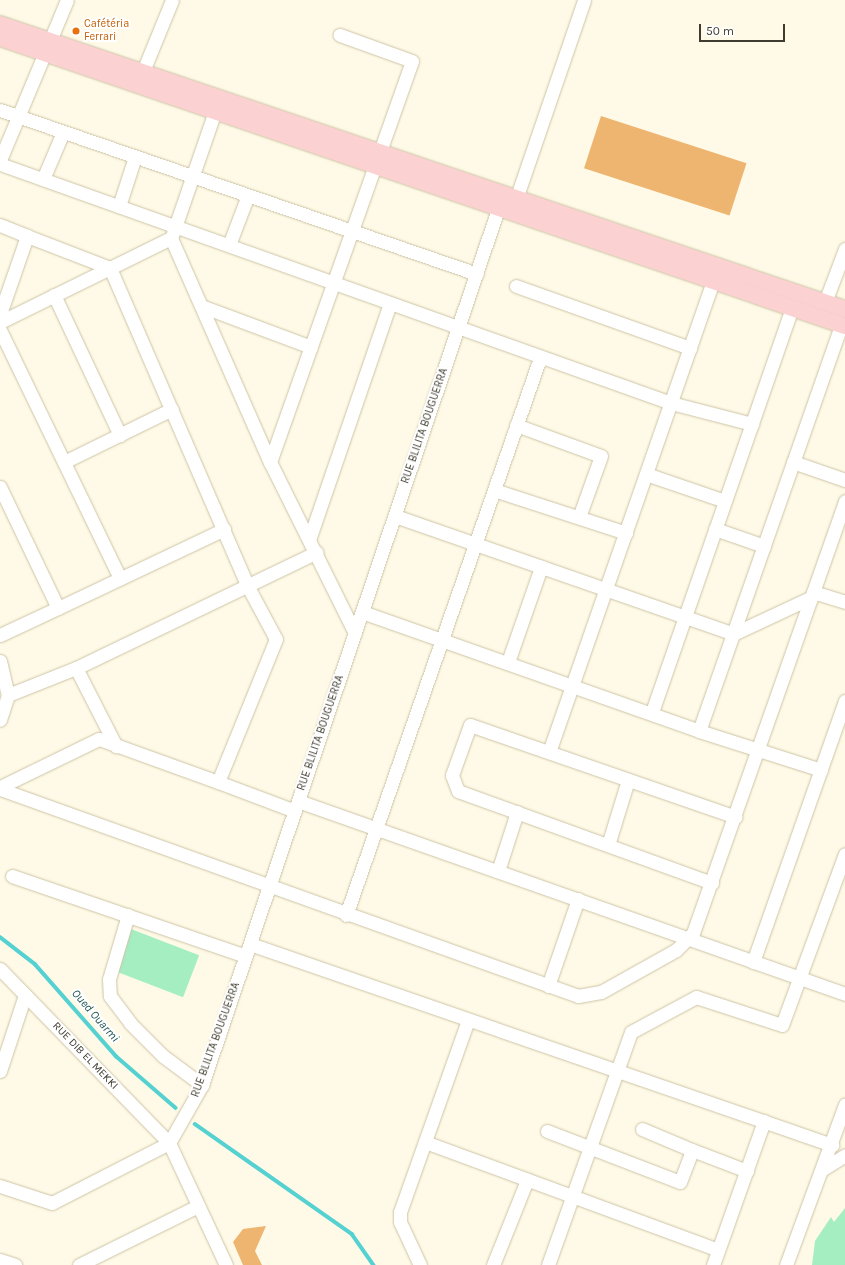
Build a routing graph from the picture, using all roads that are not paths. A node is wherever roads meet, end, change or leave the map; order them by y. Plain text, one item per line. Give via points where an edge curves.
1 (68, 0) edge
2 (172, 0) edge
3 (584, 0) edge
4 (0, 24) edge
5 (340, 35) dead end
6 (0, 38) edge
7 (49, 48) junction
8 (140, 78) junction
9 (217, 105) junction
10 (0, 110) edge
11 (19, 118) junction
12 (63, 132) junction
13 (135, 157) junction
14 (0, 160) edge
15 (377, 160) junction
16 (0, 164) edge
17 (192, 176) junction
18 (43, 179) junction
19 (248, 195) junction
20 (516, 199) junction
21 (119, 206) junction
22 (498, 210) junction
23 (0, 225) edge
24 (175, 225) junction
25 (352, 232) junction
26 (27, 236) junction
27 (171, 238) junction
28 (229, 245) junction
29 (845, 249) edge
30 (110, 268) junction
31 (477, 274) junction
32 (713, 281) junction
33 (333, 286) junction
34 (516, 286) dead end
35 (54, 295) junction
36 (825, 302) junction
37 (390, 304) junction
38 (204, 307) junction
39 (792, 308) junction
40 (845, 309) edge
41 (0, 314) edge
42 (0, 322) edge
43 (843, 325) edge
44 (458, 328) junction
45 (0, 330) edge
46 (311, 347) junction
47 (690, 348) junction
48 (540, 358) junction
49 (670, 403) junction
50 (172, 409) junction
51 (752, 424) junction
52 (516, 425) junction
53 (120, 435) junction
54 (64, 462) junction
55 (270, 462) junction
56 (793, 462) junction
57 (646, 474) junction
58 (845, 480) edge
59 (494, 490) junction
60 (1, 492) edge
61 (845, 501) edge
62 (725, 502) junction
63 (394, 516) junction
64 (579, 517) junction
65 (224, 529) junction
66 (715, 530) junction
67 (626, 532) junction
68 (310, 537) junction
69 (475, 544) junction
70 (764, 546) junction
71 (317, 552) junction
72 (541, 567) junction
73 (120, 578) junction
74 (247, 585) junction
75 (606, 589) junction
76 (813, 594) junction
77 (845, 602) edge
78 (58, 608) junction
79 (362, 612) junction
80 (685, 617) junction
81 (355, 633) junction
82 (733, 634) junction
83 (0, 635) edge
84 (442, 639) junction
85 (0, 661) edge
86 (508, 662) junction
87 (76, 668) junction
88 (573, 685) junction
89 (8, 695) junction
90 (845, 701) edge
91 (652, 712) junction
92 (0, 720) edge
93 (699, 731) junction
94 (105, 736) junction
95 (549, 752) junction
96 (758, 752) junction
97 (820, 770) junction
98 (628, 780) junction
99 (218, 782) junction
100 (0, 788) edge
101 (296, 806) junction
102 (517, 812) junction
103 (735, 817) junction
104 (376, 827) junction
105 (608, 845) junction
106 (845, 854) edge
107 (498, 871) junction
108 (12, 876) dead end
109 (712, 883) junction
110 (269, 887) junction
111 (578, 899) junction
112 (128, 915) junction
113 (346, 915) junction
114 (687, 939) junction
115 (248, 950) junction
116 (753, 962) junction
117 (0, 969) edge
118 (801, 979) junction
119 (548, 986) junction
120 (845, 994) edge
121 (25, 995) junction
122 (468, 1020) junction
123 (0, 1071) edge
124 (616, 1071) junction
125 (202, 1084) junction
126 (845, 1105) edge
127 (764, 1121) junction
128 (642, 1129) dead end
129 (547, 1131) dead end
130 (425, 1142) junction
131 (169, 1143) junction
132 (832, 1144) junction
133 (589, 1147) junction
134 (692, 1150) junction
135 (845, 1155) edge
136 (823, 1169) junction
137 (747, 1170) junction
138 (527, 1180) junction
139 (0, 1186) edge
140 (572, 1197) junction
141 (198, 1206) junction
142 (718, 1250) junction
143 (0, 1260) edge
144 (14, 1265) edge
145 (78, 1265) edge
146 (226, 1265) edge
147 (420, 1265) edge
148 (493, 1265) edge
149 (548, 1265) edge
150 (713, 1265) edge
151 (786, 1265) edge

1 - 7 street
2 - 8 street
3 - 20 street
4 - 7 main road
5 - 15 street via 412,61
6 - 7 main road
7 - 8 main road
7 - 11 street
8 - 9 main road
9 - 15 main road
9 - 17 street
10 - 11 street
11 - 12 street
11 - 14 street
12 - 13 street
12 - 18 street
13 - 17 street
13 - 21 street
15 - 20 main road
15 - 22 main road
15 - 25 street
16 - 18 street
17 - 19 street
17 - 24 street
18 - 21 street
19 - 25 street
19 - 28 street
20 - 22 street
20 - 36 main road
21 - 24 street
22 - 31 street, RUE BLILITA BOUGUERRA
22 - 32 main road
23 - 26 street
24 - 27 street
24 - 28 street
25 - 31 street
25 - 33 street
26 - 30 street
26 - 41 street
27 - 30 street
27 - 38 street
28 - 33 street
29 - 36 street
30 - 35 street
30 - 50 street
31 - 44 street, RUE BLILITA BOUGUERRA
32 - 39 main road
32 - 47 street
33 - 37 street
33 - 46 street
34 - 47 street
35 - 42 street
35 - 53 street
36 - 40 main road
37 - 44 street
37 - 68 street
38 - 46 street
38 - 55 street
39 - 43 main road
39 - 51 street
43 - 56 street
44 - 48 street
44 - 63 street, RUE BLILITA BOUGUERRA
45 - 54 street
46 - 55 street
47 - 49 street
48 - 49 street
48 - 52 street
49 - 51 street
49 - 57 street
50 - 53 street
50 - 65 street
51 - 62 street
52 - 59 street
52 - 64 street via 601,456
53 - 54 street
54 - 73 street
55 - 68 street
56 - 58 street
56 - 70 street
57 - 62 street
57 - 67 street
59 - 64 street
59 - 69 street
60 - 78 street
61 - 76 street
62 - 66 street
63 - 69 street
63 - 79 street, RUE BLILITA BOUGUERRA
64 - 67 street
65 - 73 street
65 - 74 street
66 - 70 street
66 - 80 street
67 - 75 street
68 - 71 street
69 - 72 street
69 - 84 street
70 - 82 street
71 - 74 street
71 - 81 street
72 - 75 street
72 - 86 street
73 - 78 street
74 - 87 street
74 - 99 street via 276,639
75 - 80 street
75 - 88 street
76 - 77 street
76 - 82 street
76 - 96 street
78 - 83 street
79 - 81 street, RUE BLILITA BOUGUERRA
79 - 84 street
80 - 82 street
80 - 91 street
81 - 101 street, RUE BLILITA BOUGUERRA
82 - 93 street
84 - 86 street
84 - 104 street
85 - 89 street
86 - 88 street
87 - 89 street
87 - 94 street
88 - 91 street
88 - 95 street
89 - 92 street
90 - 97 street
91 - 93 street
93 - 96 street
94 - 99 street via 116,746
94 - 100 street
95 - 98 street
95 - 102 street via 470,725 452,775 458,791
96 - 97 street
96 - 103 street
97 - 116 street
98 - 103 street
98 - 105 street
99 - 101 street
100 - 110 street
101 - 104 street
101 - 110 street, RUE BLILITA BOUGUERRA
102 - 105 street
102 - 107 street
103 - 109 street
104 - 107 street
104 - 113 street
105 - 109 street
106 - 118 street
107 - 111 street
108 - 112 street
109 - 114 street via 693,933
110 - 113 street
110 - 115 street, RUE BLILITA BOUGUERRA
111 - 114 street
111 - 119 street
112 - 115 street
112 - 125 street via 109,979 110,996 130,1023 163,1056
113 - 119 street
114 - 116 street
114 - 119 street via 676,950 602,992 578,996
115 - 122 street
115 - 125 street, RUE BLILITA BOUGUERRA
116 - 118 street
117 - 121 street, RUE DIB EL MEKKI
118 - 120 street
118 - 124 street via 782,1025 703,999 689,998 635,1028
121 - 123 street
121 - 131 street, RUE DIB EL MEKKI
122 - 124 street
122 - 130 street
124 - 127 street
124 - 133 street
125 - 131 street, RUE BLILITA BOUGUERRA via 179,1131
126 - 132 street
127 - 132 street
127 - 137 street
128 - 134 street
129 - 133 street
130 - 138 street
130 - 147 street via 400,1212 400,1222
131 - 139 street via 52,1203
131 - 141 street
132 - 136 street
133 - 134 street via 680,1182
133 - 140 street
134 - 137 street
135 - 136 street
136 - 151 street
137 - 142 street
138 - 140 street
138 - 148 street
140 - 142 street
140 - 149 street
141 - 145 street
141 - 146 street
142 - 150 street
143 - 144 street

